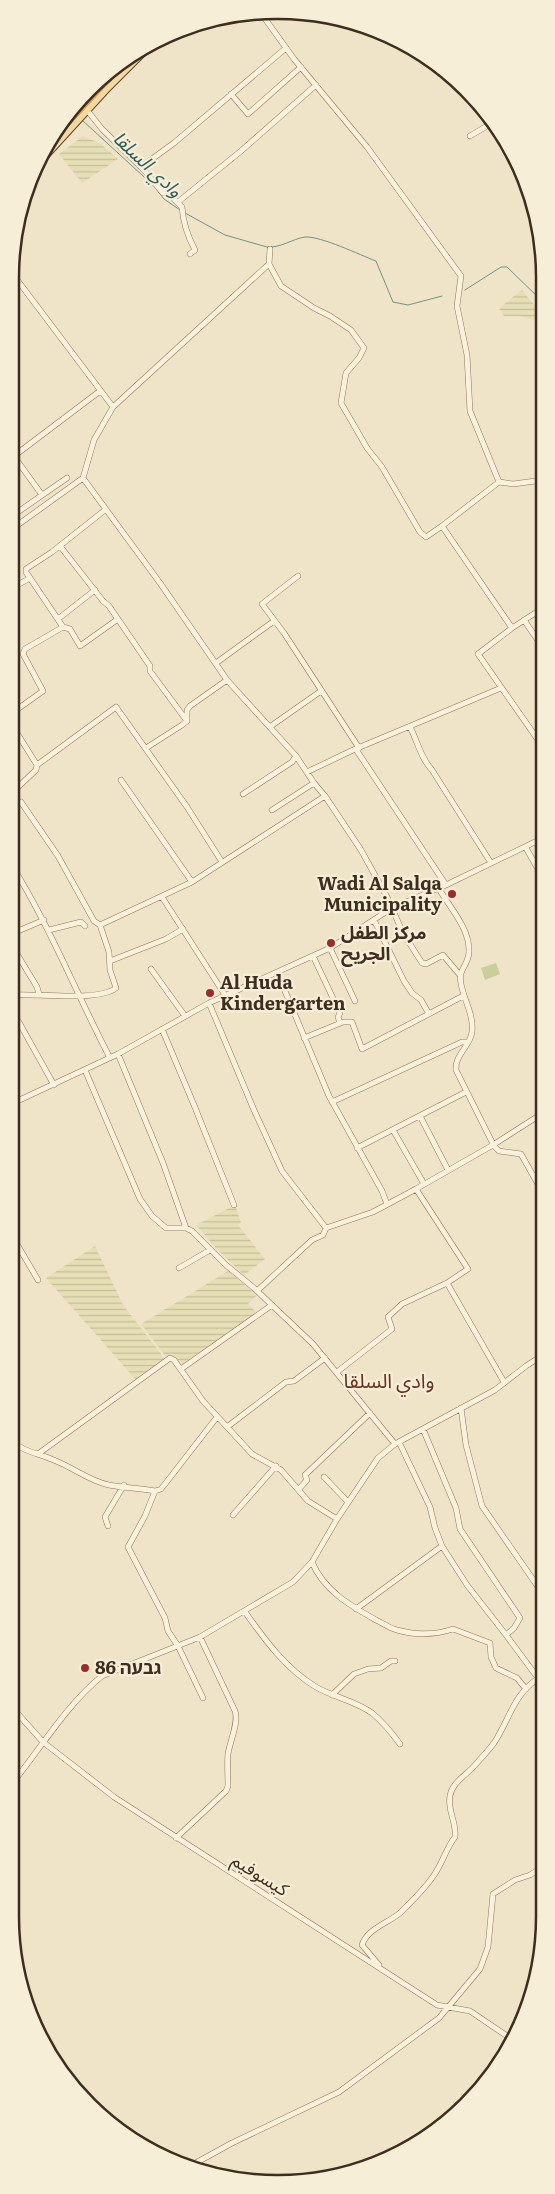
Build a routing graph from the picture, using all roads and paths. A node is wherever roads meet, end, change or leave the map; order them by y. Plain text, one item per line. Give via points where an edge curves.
1 (265, 19) edge
2 (286, 48) junction
3 (130, 64) edge
4 (301, 67) junction
5 (316, 85) junction
6 (231, 94) junction
7 (90, 100) edge
8 (84, 108) junction
9 (71, 122) joint
10 (487, 126) edge
11 (66, 129) edge
12 (470, 136) dead end
13 (141, 167) junction
14 (178, 202) junction
15 (270, 249) dead end
16 (190, 254) dead end
17 (269, 264) junction
18 (19, 282) edge
19 (100, 391) junction
20 (113, 407) junction
21 (19, 451) edge
22 (19, 463) edge
23 (68, 478) dead end
24 (83, 478) junction
25 (536, 481) edge
26 (499, 482) junction
27 (42, 495) junction
28 (105, 510) junction
29 (19, 511) edge
30 (19, 524) edge
31 (442, 526) junction
32 (60, 546) junction
33 (298, 576) dead end
34 (30, 578) junction
35 (19, 584) edge
36 (94, 590) junction
37 (536, 612) edge
38 (58, 619) junction
39 (118, 619) junction
40 (274, 620) junction
41 (524, 620) junction
42 (63, 628) junction
43 (512, 628) junction
44 (536, 638) edge
45 (216, 664) junction
46 (227, 680) junction
47 (501, 688) junction
48 (321, 691) junction
49 (19, 708) edge
50 (187, 720) junction
51 (271, 726) junction
52 (410, 727) junction
53 (19, 738) edge
54 (536, 738) edge
55 (146, 748) junction
56 (359, 748) junction
57 (296, 756) junction
58 (37, 765) junction
59 (307, 772) junction
60 (121, 780) dead end
61 (314, 783) junction
62 (19, 786) edge
63 (243, 794) dead end
64 (325, 796) junction
65 (19, 803) edge
66 (272, 810) dead end
67 (536, 842) edge
68 (526, 848) junction
69 (222, 862) junction
70 (491, 863) junction
71 (536, 866) edge
72 (19, 876) edge
73 (192, 882) junction
74 (446, 885) junction
75 (438, 887) junction
76 (162, 897) junction
77 (392, 908) junction
78 (44, 920) junction
79 (374, 920) junction
80 (100, 925) junction
81 (85, 926) dead end
82 (183, 929) junction
83 (49, 930) junction
84 (19, 931) edge
85 (330, 948) junction
86 (313, 956) junction
87 (19, 957) edge
88 (110, 960) junction
89 (151, 969) dead end
90 (277, 972) junction
91 (459, 974) junction
92 (39, 994) junction
93 (19, 995) edge
94 (79, 995) junction
95 (225, 995) junction
96 (463, 996) junction
97 (356, 1001) dead end
98 (209, 1003) junction
99 (428, 1014) junction
100 (185, 1016) junction
101 (19, 1023) edge
102 (340, 1023) junction
103 (162, 1029) junction
104 (304, 1038) junction
105 (468, 1042) junction
106 (118, 1054) junction
107 (110, 1058) junction
108 (86, 1070) junction
109 (54, 1085) junction
110 (466, 1092) junction
111 (19, 1100) edge
112 (332, 1102) junction
113 (420, 1116) junction
114 (536, 1118) edge
115 (393, 1130) junction
116 (494, 1145) junction
117 (357, 1148) junction
118 (448, 1170) junction
119 (536, 1181) edge
120 (424, 1184) junction
121 (416, 1189) junction
122 (387, 1204) junction
123 (234, 1205) dead end
124 (186, 1228) junction
125 (326, 1228) junction
126 (19, 1248) edge
127 (210, 1250) junction
128 (179, 1268) dead end
129 (38, 1280) dead end
130 (447, 1283) junction
131 (257, 1291) junction
132 (272, 1305) junction
133 (325, 1358) junction
134 (536, 1360) edge
135 (181, 1369) junction
136 (337, 1372) junction
137 (504, 1382) junction
138 (461, 1408) junction
139 (370, 1413) junction
140 (217, 1417) junction
141 (227, 1427) junction
142 (423, 1429) junction
143 (397, 1443) junction
144 (19, 1447) edge
145 (38, 1454) junction
146 (276, 1466) junction
147 (324, 1477) dead end
148 (124, 1485) junction
149 (299, 1489) junction
150 (155, 1491) junction
151 (348, 1502) junction
152 (233, 1515) dead end
153 (337, 1519) junction
154 (108, 1526) dead end
155 (442, 1546) junction
156 (312, 1562) junction
157 (536, 1584) edge
158 (356, 1609) junction
159 (245, 1612) junction
160 (506, 1635) junction
161 (200, 1637) junction
162 (178, 1646) junction
163 (395, 1661) dead end
164 (536, 1672) edge
165 (536, 1680) edge
166 (526, 1689) junction
167 (332, 1695) junction
168 (202, 1698) dead end
169 (19, 1715) edge
170 (43, 1742) junction
171 (400, 1744) dead end
172 (19, 1774) edge
173 (176, 1838) junction
174 (536, 1871) edge
175 (382, 1970) junction
176 (449, 2008) junction
177 (507, 2036) edge
178 (196, 2163) edge

1 - 2 street
2 - 4 street
2 - 6 street
3 - 8 main road
4 - 5 street
4 - 6 street via 248,114
5 - 14 street
5 - 26 street via 368,147 461,276 457,306 467,356 470,411
6 - 13 street
7 - 8 highway
8 - 9 highway
8 - 13 street
9 - 11 main road
10 - 12 street
13 - 14 street via 163,193 167,192
14 - 16 street via 188,237 196,250
15 - 17 street
17 - 20 street
17 - 31 street via 281,286 351,330 363,346 364,350 346,373 341,402 420,532 426,537
18 - 19 street
19 - 20 street
19 - 21 street
20 - 24 street via 94,440
22 - 27 street
23 - 27 street
24 - 28 street
24 - 30 street
25 - 26 street
26 - 31 street
27 - 29 street
28 - 32 street
28 - 45 street
31 - 43 street
32 - 34 street via 26,569
32 - 36 street
33 - 40 street via 262,604
34 - 35 street
34 - 38 street
36 - 38 street
36 - 39 street
37 - 41 street
38 - 42 street
39 - 42 street via 80,646 70,629
39 - 50 street via 150,666 150,671
40 - 45 street
40 - 48 street
41 - 43 street
41 - 44 street
42 - 49 street via 25,649 23,654 43,692
43 - 47 street via 478,654
45 - 46 street
46 - 50 street via 190,706
46 - 51 street
47 - 52 street
47 - 54 street
48 - 51 street
48 - 56 street
50 - 55 street
51 - 57 street
52 - 56 street
52 - 70 street via 423,759
53 - 58 street
55 - 58 street via 116,707
55 - 69 street
56 - 59 street
56 - 74 street via 357,751
57 - 59 street
57 - 63 street via 292,762
58 - 62 street
59 - 61 street
60 - 73 street
61 - 64 street
61 - 66 street
64 - 69 street
64 - 77 street via 361,850
65 - 80 street via 58,856 96,924
67 - 68 street
68 - 70 street
68 - 71 street
69 - 73 street
70 - 74 street
72 - 78 street
73 - 76 street
74 - 75 street
75 - 77 street
75 - 91 street via 469,942 469,954
76 - 80 street
76 - 82 street
77 - 79 street
77 - 91 street via 422,963 443,955
78 - 83 street
78 - 84 street
79 - 85 street
79 - 99 street via 404,981 421,1000
80 - 88 street
81 - 83 street via 81,922
82 - 88 street
82 - 95 street
83 - 94 street
85 - 86 street
85 - 97 street
86 - 90 street
86 - 102 street via 340,1013
87 - 92 street
88 - 94 street via 108,963 116,988 105,994
89 - 100 street
90 - 95 street
90 - 104 street
91 - 96 street
92 - 93 street
92 - 94 street
94 - 107 street
95 - 98 street
96 - 99 street
96 - 105 street via 472,1027
98 - 100 street
98 - 125 street via 282,1171
99 - 102 street via 362,1049 352,1022
100 - 103 street
101 - 109 street
102 - 104 street
103 - 106 street
103 - 123 street
104 - 112 street
105 - 110 street via 456,1059 456,1070
105 - 112 street
106 - 107 street
106 - 124 street
107 - 108 street
108 - 109 street
108 - 124 street via 140,1199 166,1228
109 - 111 street
110 - 113 street
110 - 116 street
112 - 117 street
113 - 115 street
113 - 118 street
114 - 116 street
115 - 117 street
115 - 120 street
116 - 118 street
116 - 119 street via 499,1151 521,1154
117 - 122 street
118 - 120 street
120 - 121 street
121 - 122 street
121 - 130 street via 468,1269
122 - 125 street
124 - 127 street
125 - 131 street via 323,1235 312,1240
126 - 129 street
127 - 128 street
127 - 131 street
130 - 136 street via 402,1304 388,1317 392,1329
130 - 137 street
131 - 132 street
132 - 133 street
132 - 135 street
133 - 136 street
133 - 141 street via 294,1381 286,1382
134 - 137 street
135 - 140 street
135 - 145 street via 174,1360 168,1359
136 - 139 street
137 - 138 street
138 - 142 street
138 - 157 street via 466,1445 482,1506
139 - 143 street
139 - 149 street via 305,1475 307,1480
140 - 141 street
140 - 150 street via 161,1489
141 - 146 street via 254,1456
142 - 143 street
142 - 160 street via 456,1508 460,1529 520,1618
143 - 151 street via 378,1458
143 - 155 street via 430,1507
144 - 145 street
145 - 148 street via 108,1485
146 - 149 street
146 - 152 street
147 - 151 street
148 - 150 street
148 - 154 street via 105,1517
149 - 153 street via 308,1501
150 - 162 street via 128,1547
151 - 153 street
153 - 156 street
155 - 158 street
155 - 160 street
156 - 158 street via 331,1590
156 - 159 street via 293,1582
158 - 166 street via 394,1630 439,1634 453,1629 490,1644 496,1668 517,1678
159 - 161 street
159 - 167 street via 289,1666
160 - 164 street
161 - 162 street
161 - 173 street via 237,1720 228,1754 226,1791
162 - 168 street
162 - 170 street via 102,1676
163 - 167 street via 354,1674
165 - 166 street
166 - 175 street via 515,1701 494,1742 452,1788 449,1804 455,1837 436,1872 393,1920 364,1939 364,1950
167 - 171 street via 371,1712
169 - 170 street, كيسوفيم
170 - 172 street
170 - 173 street, كيسوفيم via 107,1792
173 - 175 street, كيسوفيم
174 - 176 street via 493,1894 488,1947 483,1962
175 - 176 street, كيسوفيم via 437,2005
176 - 177 street, كيسوفيم via 475,2013
176 - 178 street via 338,2092

